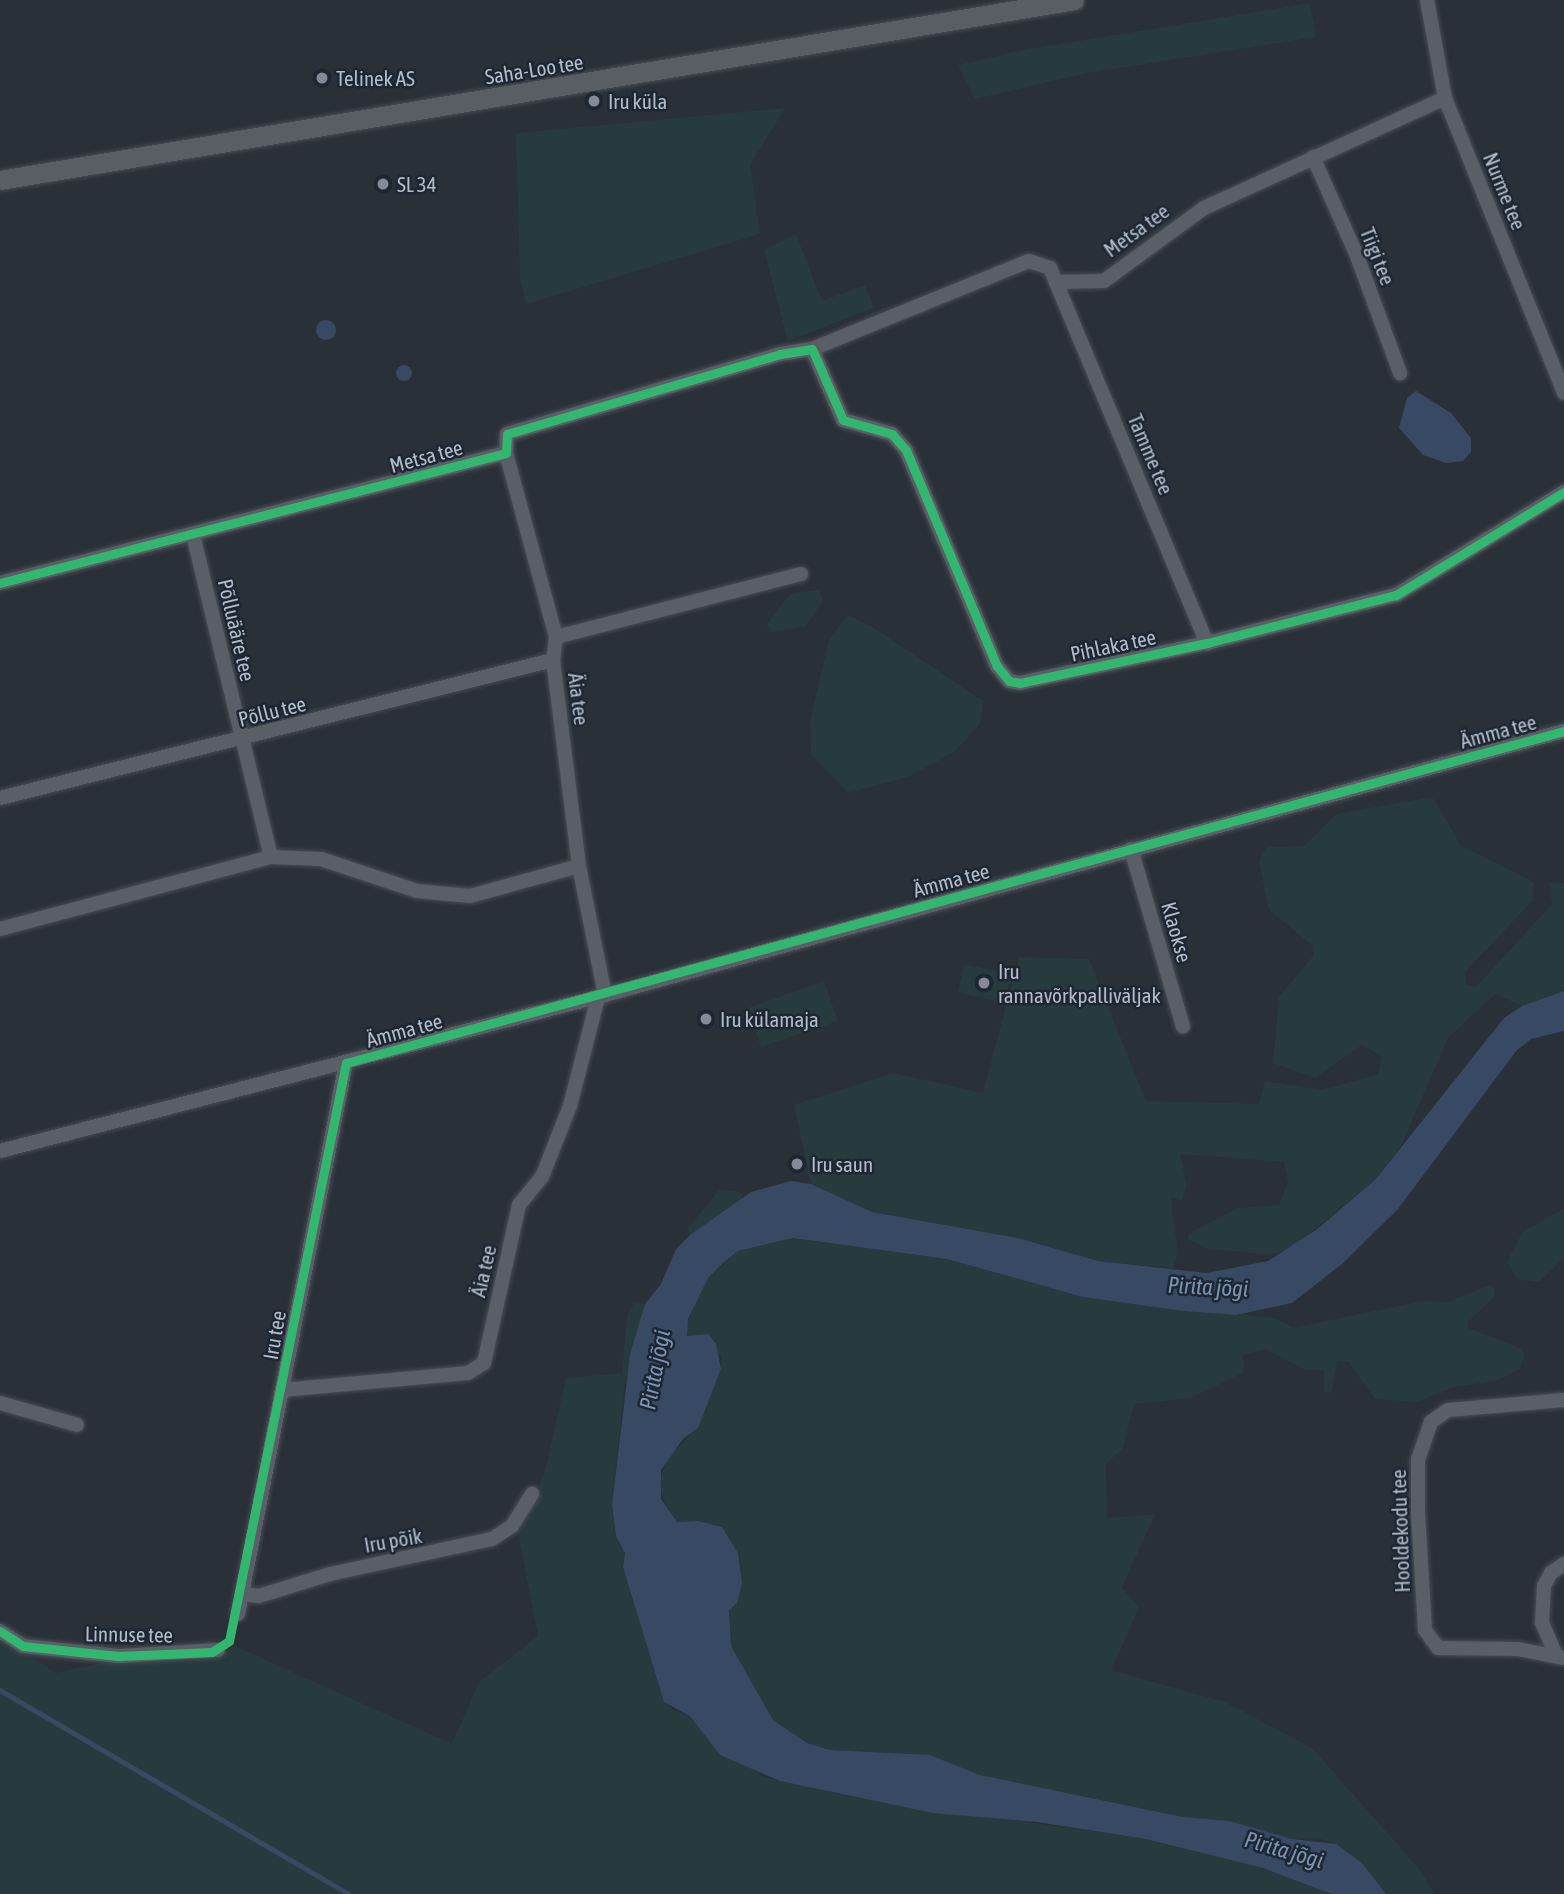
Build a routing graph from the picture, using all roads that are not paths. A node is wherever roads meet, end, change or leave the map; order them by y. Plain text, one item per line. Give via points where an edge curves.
1 (1074, 0) edge
2 (1427, 0) edge
3 (1445, 98) junction
4 (1313, 157) junction
5 (0, 180) edge
6 (1056, 282) junction
7 (812, 349) junction
8 (1400, 373) dead end
9 (1564, 393) edge
10 (506, 453) junction
11 (1564, 492) edge
12 (193, 535) junction
13 (801, 574) dead end
14 (0, 583) edge
15 (556, 637) junction
16 (1207, 643) junction
17 (553, 660) junction
18 (1564, 731) edge
19 (242, 740) junction
20 (0, 798) edge
21 (1131, 849) junction
22 (271, 857) junction
23 (579, 866) junction
24 (0, 929) edge
25 (601, 996) junction
26 (1183, 1027) dead end
27 (346, 1063) junction
28 (0, 1151) edge
29 (282, 1390) junction
30 (1564, 1400) edge
31 (0, 1403) edge
32 (77, 1425) dead end
33 (532, 1494) dead end
34 (1564, 1564) edge
35 (242, 1594) junction
36 (238, 1614) dead end
37 (0, 1631) edge
38 (218, 1650) dead end
39 (1560, 1655) edge

1 - 5 main road, Saha-Loo tee
2 - 3 street, Nurme tee
3 - 4 street, Metsa tee
3 - 9 street, Nurme tee
4 - 6 street, Metsa tee via 1204,208 1104,281
4 - 8 street, Tiigi tee via 1357,256
6 - 7 street via 1050,268 1029,261
6 - 16 street, Tamme tee
7 - 10 street via 780,354 507,434
7 - 16 street, Pihlaka tee via 843,420 892,433 906,450 997,666 1009,681 1020,683
10 - 12 street, Metsa tee
10 - 15 street, Äia tee
11 - 16 street, Pihlaka tee via 1396,595
12 - 14 street, Metsa tee
12 - 19 street, Põlluääre tee
13 - 15 street
15 - 17 street, Äia tee
17 - 19 street, Põllu tee
17 - 23 street, Äia tee
18 - 21 street, Ämma tee
19 - 20 street, Põllu tee
19 - 22 street, Põlluääre tee
21 - 25 street, Ämma tee
21 - 26 street, Klaokse
22 - 23 street via 321,859 418,891 470,896
22 - 24 street
23 - 25 street, Äia tee
25 - 27 street, Ämma tee
25 - 29 street, Äia tee via 570,1106 542,1177 519,1205 484,1363 468,1373
27 - 28 street, Ämma tee
27 - 29 street, Iru tee
29 - 35 street, Iru tee
30 - 39 street, Hooldekodu tee via 1448,1410 1430,1422 1418,1459 1425,1630 1438,1648
31 - 32 street
33 - 35 street, Iru põik via 512,1526 492,1539 330,1574 259,1596
34 - 39 street via 1551,1573 1544,1586 1542,1623
35 - 36 street, Iru tee
37 - 38 street, Linnuse tee via 23,1646 118,1656

